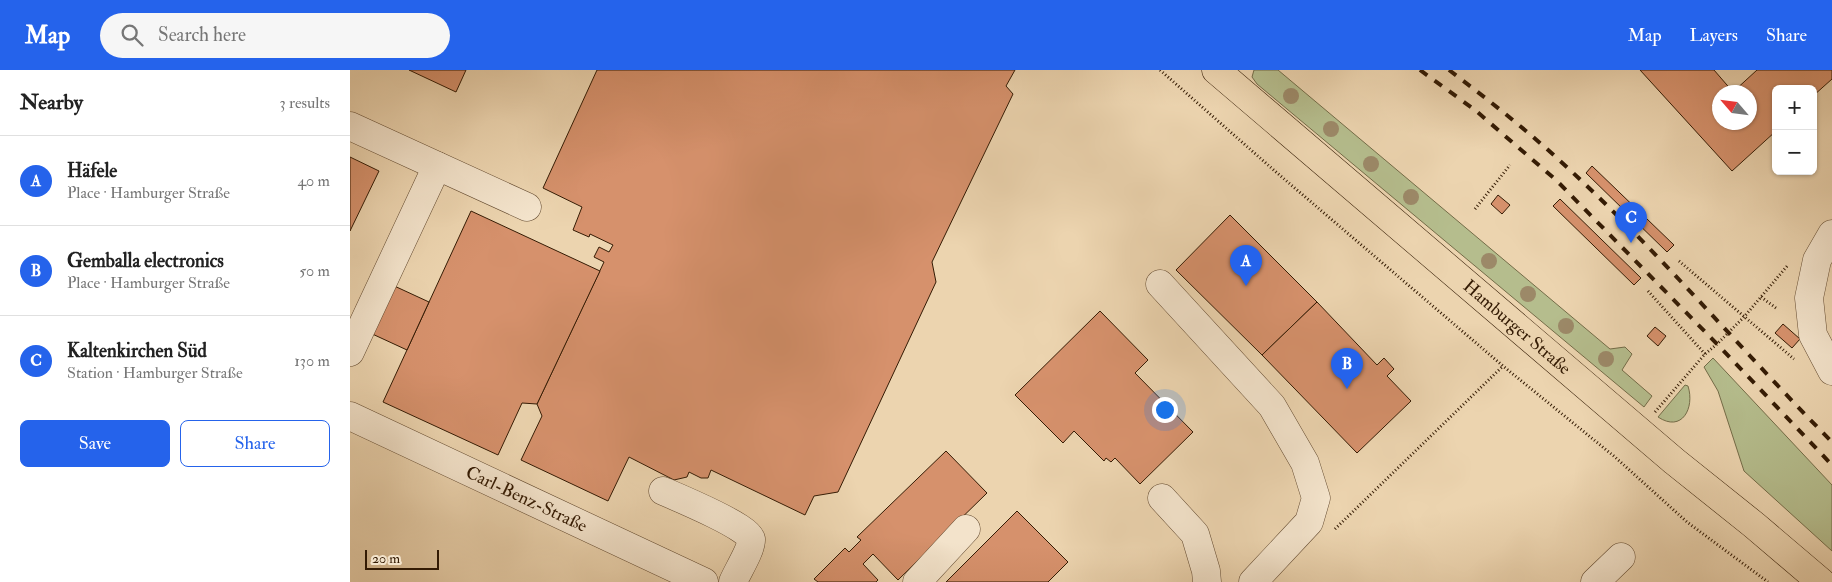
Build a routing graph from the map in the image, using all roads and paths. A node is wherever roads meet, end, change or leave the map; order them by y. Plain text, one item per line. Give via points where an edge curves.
1 (1160, 70) edge
2 (1216, 70) edge
3 (350, 126) edge
4 (437, 166) junction
5 (1510, 166) dead end
6 (527, 207) dead end
7 (1475, 209) dead end
8 (1832, 234) edge
9 (1679, 261) dead end
10 (1789, 264) dead end
11 (1160, 284) dead end
12 (1648, 291) dead end
13 (1761, 297) junction
14 (1776, 308) dead end
15 (1744, 317) junction
16 (350, 352) edge
17 (1704, 354) junction
18 (1800, 364) dead end
19 (1504, 366) junction
20 (1832, 370) edge
21 (350, 416) edge
22 (1639, 431) junction
23 (1615, 457) junction
24 (663, 491) dead end
25 (1162, 498) dead end
26 (966, 529) dead end
27 (1329, 535) dead end
28 (1621, 557) dead end
29 (660, 572) edge
30 (704, 582) edge
31 (733, 582) edge
32 (917, 582) edge
33 (1207, 582) edge
34 (1253, 582) edge
35 (1595, 582) edge
36 (1768, 582) edge
37 (1821, 582) edge

1 - 19 path
2 - 22 main road, Hamburger Straße
3 - 4 street
4 - 6 street
4 - 16 street
5 - 7 path
8 - 20 street via 1817,260 1809,298 1813,335
9 - 15 path
10 - 13 path
11 - 34 street via 1272,406 1305,463 1316,498 1309,522
12 - 17 path
13 - 14 path
13 - 15 path
15 - 17 path
15 - 18 path
17 - 22 path
19 - 23 path
19 - 27 path
21 - 29 street, Carl-Benz-Straße
22 - 23 path
22 - 37 main road, Hamburger Straße
23 - 36 path via 1687,522
24 - 31 street via 748,533 750,546
25 - 33 street via 1195,534
26 - 32 street
28 - 35 street
29 - 30 street, Carl-Benz-Straße

